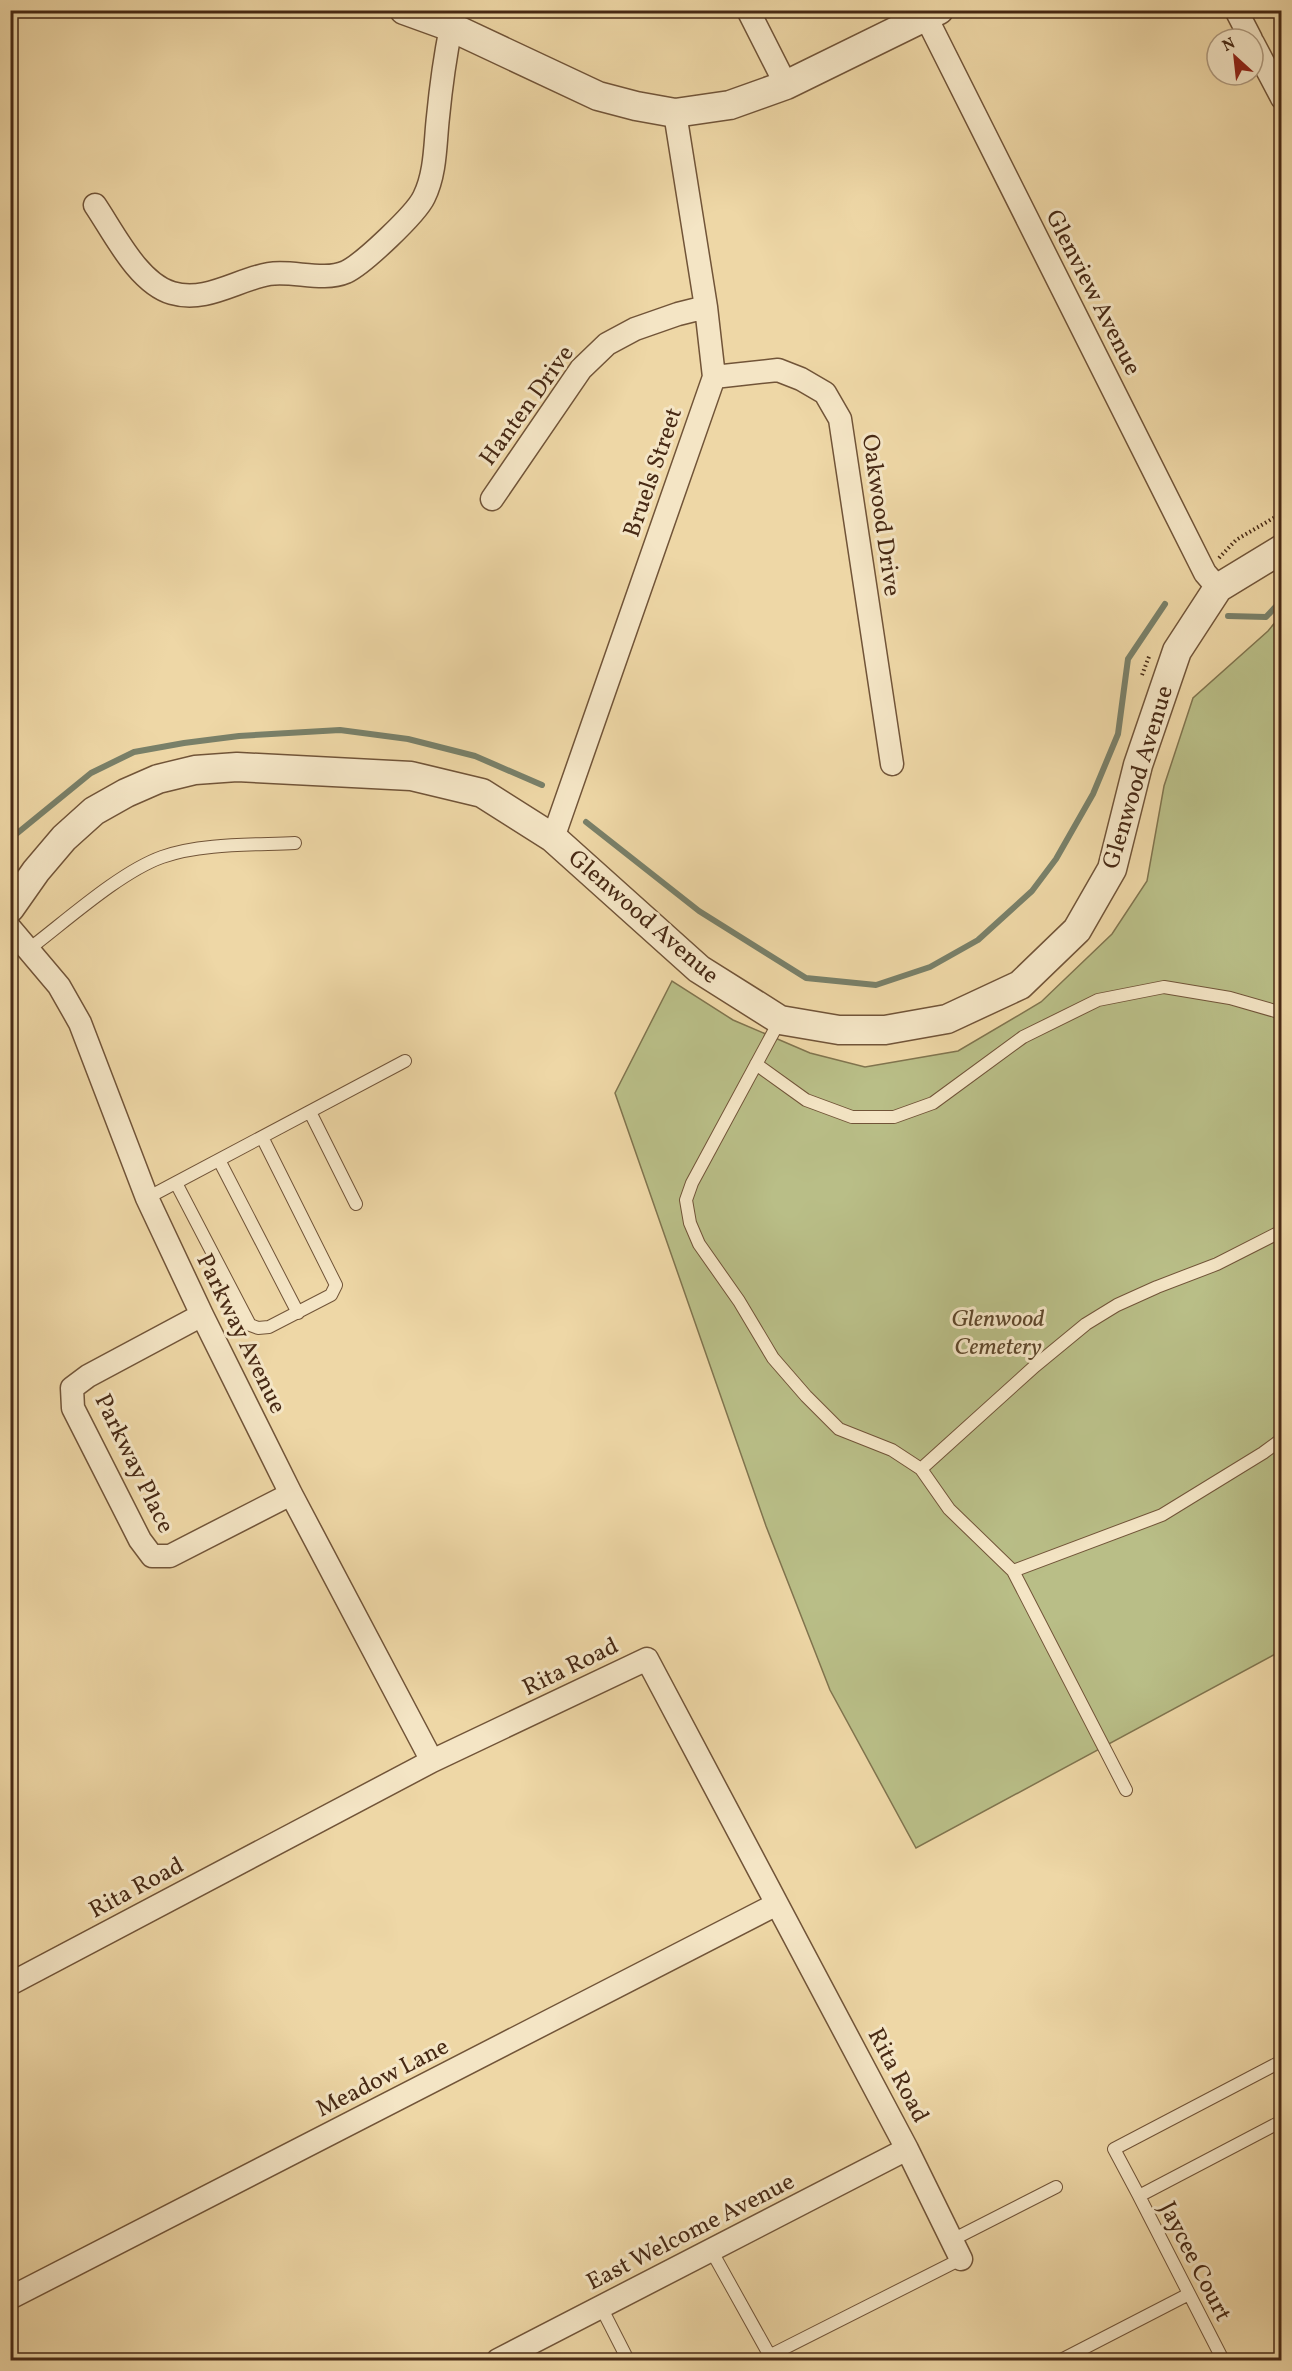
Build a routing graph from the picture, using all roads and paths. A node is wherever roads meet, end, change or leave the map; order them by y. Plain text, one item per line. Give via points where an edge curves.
1 (404, 10) edge
2 (748, 10) edge
3 (1236, 10) edge
4 (932, 14) edge
5 (451, 27) junction
6 (1245, 27) edge
7 (1265, 67) edge
8 (786, 85) junction
9 (1281, 98) edge
10 (675, 113) junction
11 (95, 205) dead end
12 (706, 307) junction
13 (714, 377) junction
14 (492, 499) dead end
15 (1281, 513) edge
16 (1281, 549) edge
17 (1212, 581) junction
18 (1151, 652) dead end
19 (1140, 685) dead end
20 (892, 765) dead end
21 (553, 838) junction
22 (295, 843) dead end
23 (10, 908) edge
24 (10, 928) edge
25 (29, 949) junction
26 (1281, 1013) edge
27 (780, 1020) junction
28 (405, 1061) dead end
29 (756, 1064) junction
30 (310, 1112) junction
31 (262, 1137) junction
32 (219, 1160) junction
33 (176, 1183) junction
34 (147, 1198) junction
35 (356, 1204) dead end
36 (1281, 1230) edge
37 (298, 1313) junction
38 (202, 1316) junction
39 (1281, 1439) edge
40 (921, 1469) junction
41 (291, 1494) junction
42 (1013, 1571) junction
43 (432, 1761) junction
44 (1126, 1790) dead end
45 (777, 1904) junction
46 (10, 1984) edge
47 (1281, 2061) edge
48 (1281, 2121) edge
49 (907, 2149) junction
50 (1056, 2187) dead end
51 (1139, 2196) junction
52 (711, 2250) junction
53 (956, 2250) junction
54 (1190, 2295) junction
55 (10, 2298) edge
56 (601, 2307) junction
57 (766, 2358) edge
58 (1061, 2360) edge
59 (498, 2361) edge
60 (628, 2361) edge
61 (1223, 2361) edge

1 - 5 street
2 - 8 street
3 - 6 street
4 - 8 street
4 - 17 street, Glenview Avenue
5 - 10 street via 598,96
5 - 11 street via 443,66 432,179 424,198 375,249 344,273 268,274 208,294 171,292 151,283
7 - 9 street
8 - 10 street via 730,105
10 - 12 street, Bruels Street
12 - 13 street, Bruels Street
12 - 14 street, Hanten Drive via 635,329 607,344 581,369
13 - 20 street, Oakwood Drive via 778,370 825,393 840,419
13 - 21 street, Bruels Street
15 - 17 path via 1236,540
16 - 17 street, Glenwood Avenue
17 - 27 street, Glenwood Avenue via 1177,651 1138,765 1112,869 1077,930 1020,985 947,1018 885,1030 839,1030
18 - 19 path
21 - 23 street, Glenwood Avenue via 482,793 411,776 237,767 195,770 158,779 94,811 64,838
21 - 27 street, Glenwood Avenue via 699,969
22 - 25 lane via 206,848 162,857 122,879
24 - 25 street, Parkway Avenue
25 - 34 street, Parkway Avenue via 59,986 80,1023
26 - 29 lane via 1230,998 1164,987 1098,1000 1023,1037 933,1103 894,1117 852,1117 807,1100
27 - 29 lane
28 - 30 lane
29 - 40 lane via 692,1183 686,1200 690,1223 699,1244 773,1358 806,1396 839,1429 892,1450
30 - 31 lane
30 - 35 lane
31 - 32 lane
31 - 37 lane via 336,1285 331,1295
32 - 33 lane
32 - 37 lane
33 - 34 lane
33 - 37 lane via 250,1325 269,1327
34 - 38 street, Parkway Avenue
36 - 40 lane via 1217,1264 1117,1305 1086,1324
38 - 41 street, Parkway Avenue
38 - 41 street, Parkway Place via 88,1376 72,1388 73,1408 140,1540 152,1556 170,1556
39 - 42 lane via 1162,1515
40 - 42 lane via 949,1509
41 - 43 street, Parkway Avenue
42 - 44 lane
43 - 45 street, Rita Road via 646,1659
43 - 46 street, Rita Road
45 - 49 street, Rita Road
45 - 55 street, Meadow Lane
47 - 51 lane via 1114,2149
48 - 51 lane, Jaycee Court
49 - 52 street, East Welcome Avenue
49 - 53 street, Rita Road
50 - 53 lane
51 - 54 lane, Jaycee Court
52 - 56 street, East Welcome Avenue
52 - 57 lane
53 - 57 lane
54 - 58 lane
54 - 61 lane, Jaycee Court
56 - 59 street, East Welcome Avenue
56 - 60 lane

